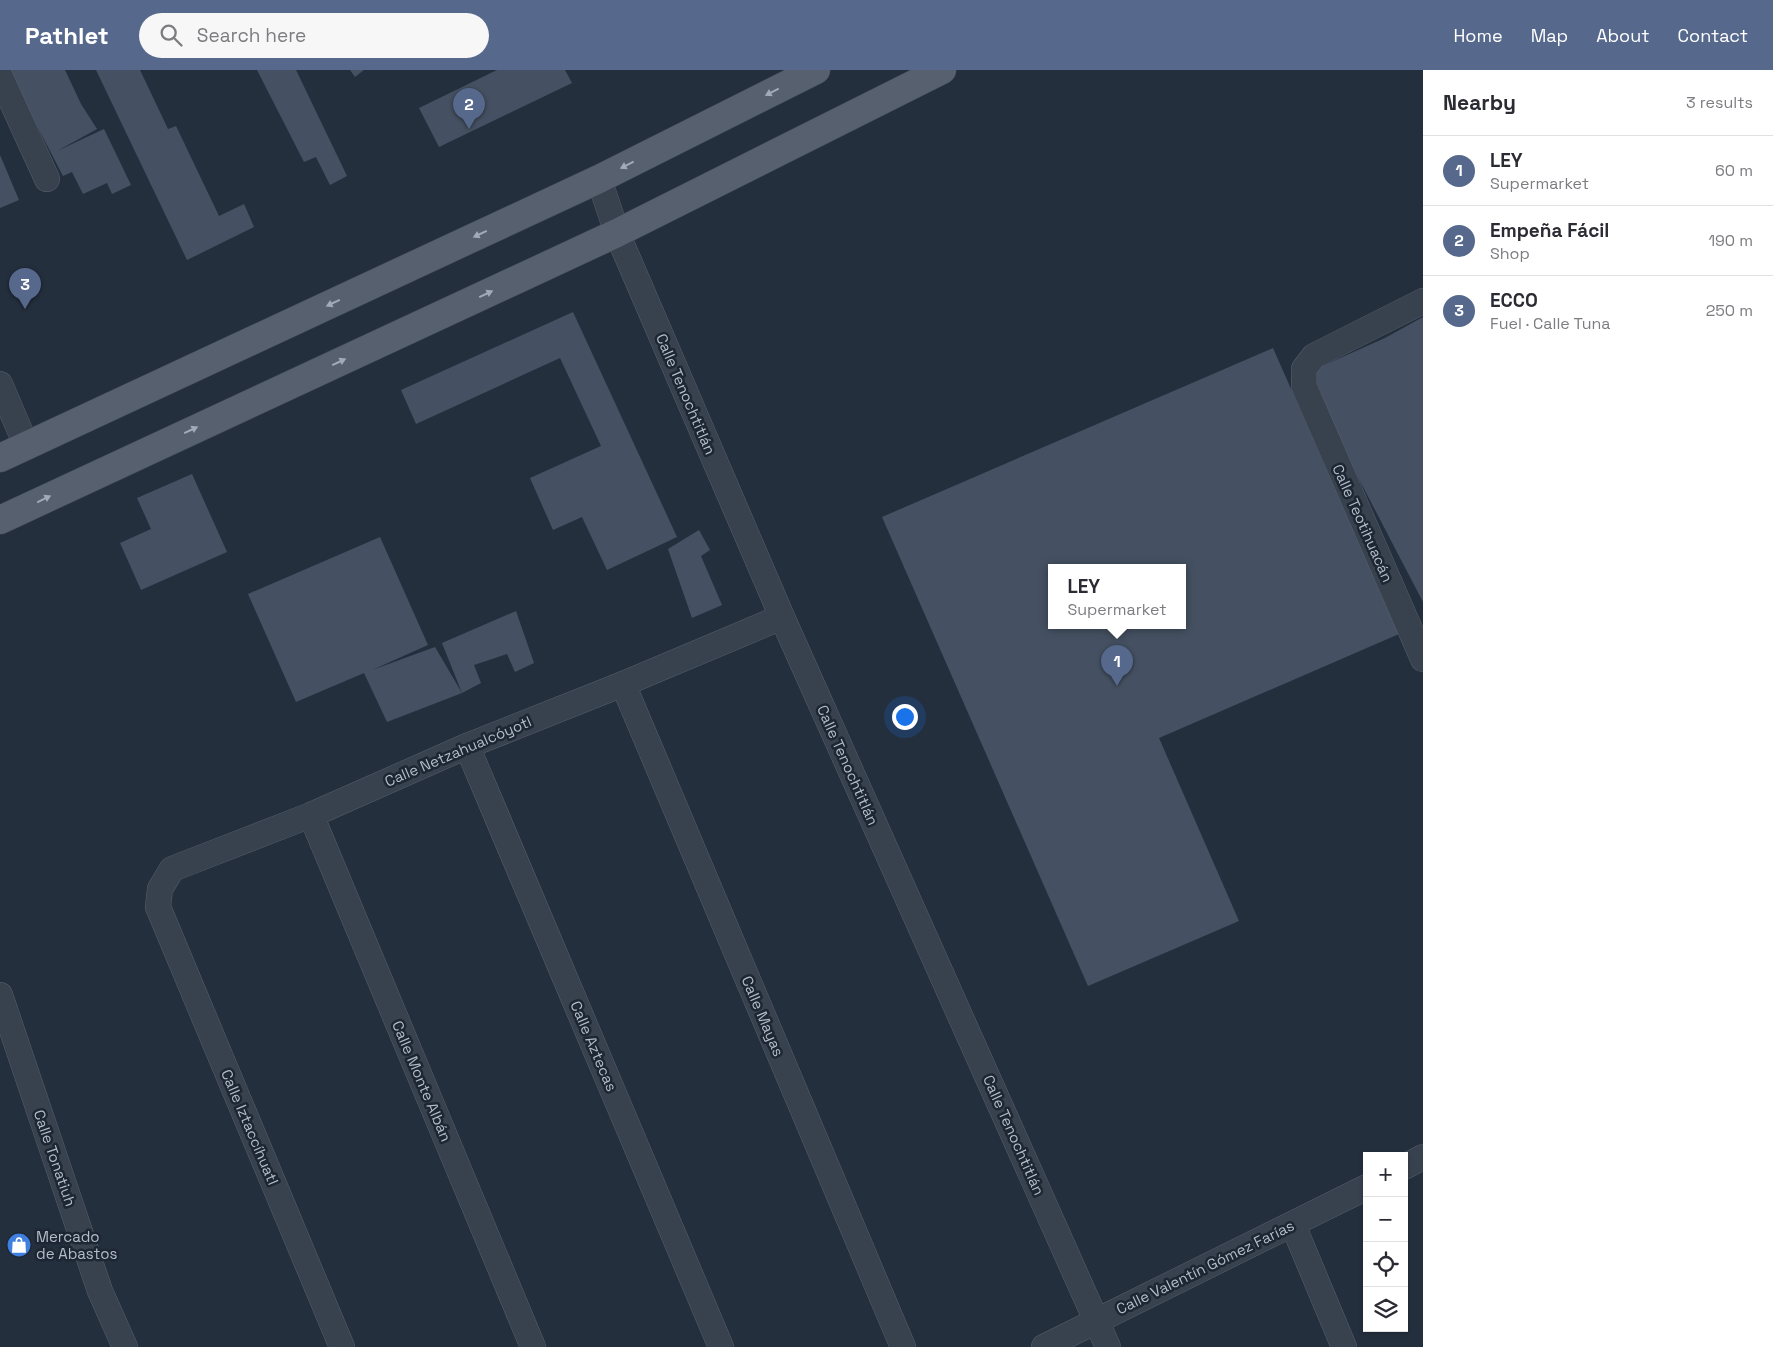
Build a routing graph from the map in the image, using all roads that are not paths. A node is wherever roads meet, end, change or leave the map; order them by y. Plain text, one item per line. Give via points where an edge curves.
1 (816, 70) edge
2 (942, 70) edge
3 (0, 76) edge
4 (47, 179) dead end
5 (599, 179) junction
6 (618, 233) junction
7 (1423, 301) edge
8 (0, 384) edge
9 (26, 445) junction
10 (0, 458) edge
11 (0, 520) edge
12 (782, 617) junction
13 (1423, 659) edge
14 (623, 684) junction
15 (467, 746) junction
16 (311, 815) junction
17 (158, 907) joint
18 (0, 995) edge
19 (1423, 1157) edge
20 (1408, 1165) edge
21 (1363, 1189) edge
22 (1293, 1225) junction
23 (1096, 1320) junction
24 (125, 1347) edge
25 (342, 1347) edge
26 (533, 1347) edge
27 (721, 1347) edge
28 (904, 1347) edge
29 (1044, 1347) edge
30 (1108, 1347) edge
31 (1344, 1347) edge

1 -> 5 main road
2 - 6 main road
3 - 4 street
5 - 6 street, Calle Tenochtitlán
5 -> 9 main road
11 -> 6 main road
6 - 12 street, Calle Tenochtitlán
7 - 13 street, Calle Teotihuacán via 1314,356 1304,369 1304,386
8 - 9 street
9 - 10 main road
12 - 14 street, Calle Netzahualcóyotl
12 - 23 street, Calle Tenochtitlán
14 - 15 street, Calle Netzahualcóyotl
14 - 28 street, Calle Mayas
15 - 16 street, Calle Netzahualcóyotl
15 - 27 street, Calle Aztecas
16 - 17 street, Calle Netzahualcóyotl via 172,869 160,889
16 - 26 street, Calle Monte Albán
17 - 25 street, Calle Iztaccíhuatl
18 - 24 street, Calle Tonatiuh via 100,1291
19 - 20 street
21 - 22 street, Calle Valentín Gómez Farías
22 - 23 street, Calle Valentín Gómez Farías
22 - 31 street
23 - 29 street, Calle Valentín Gómez Farías
23 - 30 street, Calle Tenochtitlán

